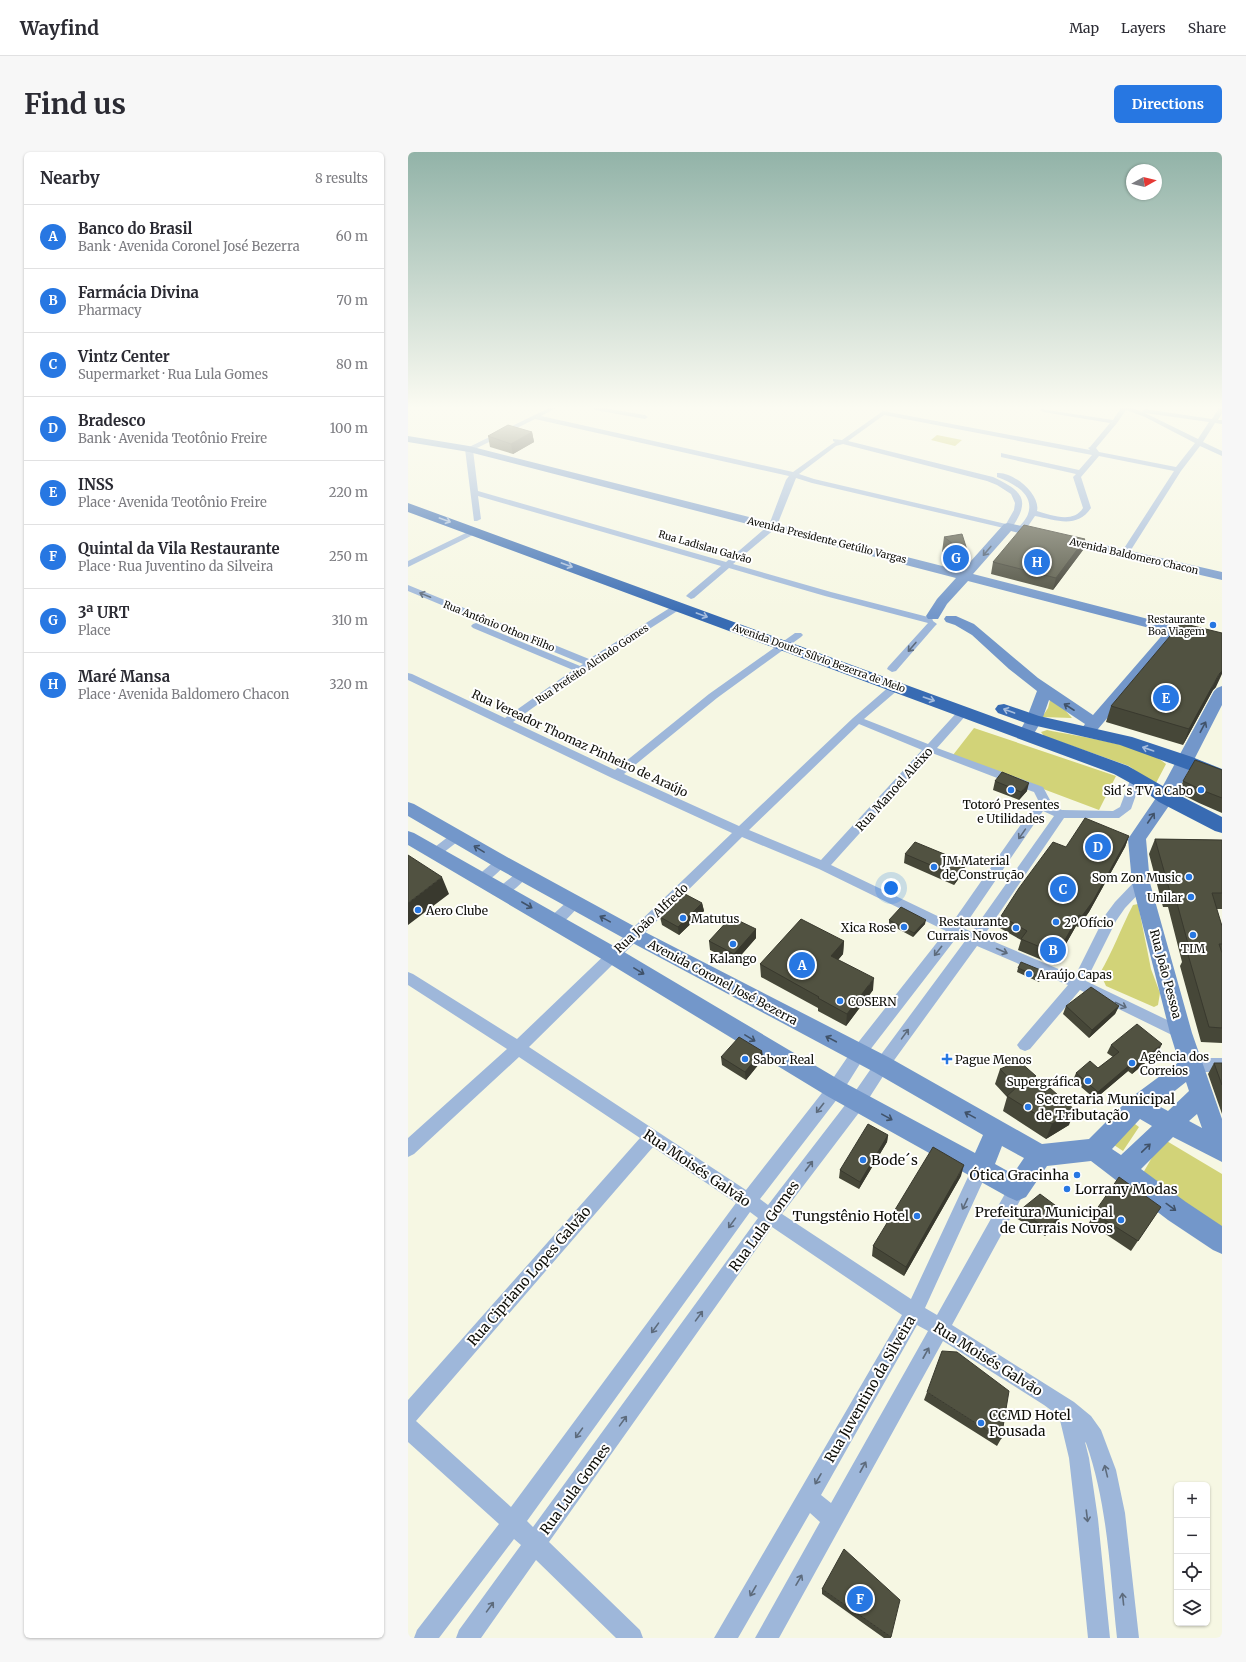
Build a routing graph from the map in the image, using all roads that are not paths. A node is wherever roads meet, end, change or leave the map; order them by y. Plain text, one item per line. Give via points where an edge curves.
1 (473, 477) edge
2 (574, 477) edge
3 (792, 477) edge
4 (794, 477) edge
5 (984, 477) edge
6 (1005, 477) edge
7 (1079, 477) edge
8 (1174, 477) edge
9 (475, 493) junction
10 (408, 494) edge
11 (408, 507) edge
12 (1033, 514) junction
13 (773, 526) junction
14 (473, 527) junction
15 (1008, 527) junction
16 (1021, 530) junction
17 (1125, 553) junction
18 (408, 557) edge
19 (408, 564) edge
20 (728, 565) junction
21 (1222, 576) edge
22 (972, 577) junction
23 (408, 588) edge
24 (408, 597) edge
25 (685, 601) junction
26 (931, 620) junction
27 (948, 621) junction
28 (1174, 630) junction
29 (798, 635) junction
30 (1222, 642) edge
31 (784, 645) junction
32 (590, 663) junction
33 (581, 670) junction
34 (892, 670) junction
35 (408, 676) edge
36 (895, 687) junction
37 (952, 691) dead end
38 (1045, 691) junction
39 (1222, 691) edge
40 (989, 704) dead end
41 (964, 711) junction
42 (857, 720) junction
43 (505, 723) junction
44 (1030, 727) junction
45 (1090, 727) junction
46 (930, 749) junction
47 (1185, 762) junction
48 (616, 775) junction
49 (1222, 776) edge
50 (1136, 778) junction
51 (1166, 797) junction
52 (1041, 806) junction
53 (408, 808) edge
54 (1061, 814) junction
55 (1222, 826) edge
56 (741, 832) junction
57 (457, 836) junction
58 (408, 837) edge
59 (435, 853) junction
60 (501, 862) junction
61 (823, 866) junction
62 (523, 874) junction
63 (993, 875) junction
64 (482, 880) junction
65 (1141, 882) junction
66 (1013, 884) junction
67 (503, 892) junction
68 (575, 902) junction
69 (554, 922) junction
70 (955, 928) junction
71 (634, 935) junction
72 (974, 939) junction
73 (612, 955) junction
74 (408, 978) edge
75 (1078, 983) junction
76 (1182, 1034) junction
77 (1025, 1045) dead end
78 (518, 1048) junction
79 (858, 1054) junction
80 (882, 1065) junction
81 (1192, 1065) junction
82 (1222, 1065) edge
83 (835, 1088) junction
84 (1201, 1094) junction
85 (858, 1101) junction
86 (1137, 1106) junction
87 (1171, 1125) junction
88 (997, 1130) junction
89 (651, 1137) junction
90 (408, 1149) edge
91 (1095, 1150) junction
92 (1222, 1151) edge
93 (1040, 1155) junction
94 (981, 1168) junction
95 (1122, 1171) junction
96 (1017, 1189) junction
97 (748, 1201) junction
98 (770, 1216) junction
99 (1222, 1241) edge
100 (914, 1312) junction
101 (939, 1329) junction
102 (1067, 1409) junction
103 (408, 1415) edge
104 (408, 1428) edge
105 (808, 1497) junction
106 (833, 1520) junction
107 (513, 1523) junction
108 (536, 1544) junction
109 (425, 1638) edge
110 (467, 1638) edge
111 (632, 1638) edge
112 (725, 1638) edge
113 (766, 1638) edge
114 (1099, 1638) edge
115 (1128, 1638) edge

1 - 9 street
2 - 13 street, Avenida Presidente Getúlio Vargas
3 - 13 street, Rua Prefeito Alcindo Gomes
4 - 15 street, Avenida Baldomero Chacon
5 - 15 street via 1006,486 1016,494 1020,505 1018,515
6 - 12 street via 1026,490 1033,500
7 - 12 street via 1077,480 1087,508 1081,517 1070,519
8 - 17 street
9 - 14 street
9 - 20 street, Rua Ladislau Galvão
10 - 14 highway, Avenida Doutor Sílvio Bezerra de Melo
11 -> 14 highway, Avenida Doutor Sílvio Bezerra de Melo
12 - 16 street
13 - 20 street, Rua Prefeito Alcindo Gomes
13 - 22 street, Avenida Presidente Getúlio Vargas
14 - 18 street
14 - 19 street
14 - 25 highway, Avenida Doutor Sílvio Bezerra de Melo
15 - 16 street, Avenida Baldomero Chacon
15 -> 22 street
16 - 17 street, Avenida Baldomero Chacon
16 - 22 street
17 - 21 street, Avenida Baldomero Chacon
20 - 25 street, Rua Prefeito Alcindo Gomes
20 - 26 street, Rua Ladislau Galvão
22 - 26 street via 942,602
22 - 27 street via 950,605
22 - 28 street, Avenida Presidente Getúlio Vargas
32 -> 23 street, Rua Antônio Othon Filho
24 - 33 street, Rua Antônio Othon Filho
25 - 29 highway, Avenida Doutor Sílvio Bezerra de Melo
25 -> 31 highway, Avenida Doutor Sílvio Bezerra de Melo
25 - 32 street, Rua Prefeito Alcindo Gomes
26 - 27 street via 943,615
26 -> 34 street
27 - 38 street via 998,653
28 - 30 street, Avenida Presidente Getúlio Vargas
28 - 45 street
29 - 31 street
29 - 34 highway, Avenida Doutor Sílvio Bezerra de Melo
31 - 36 highway, Avenida Doutor Sílvio Bezerra de Melo
31 - 48 street via 713,696
32 - 33 street, Rua Prefeito Alcindo Gomes
33 - 43 street, Rua Prefeito Alcindo Gomes
34 - 37 highway, Avenida Doutor Sílvio Bezerra de Melo
35 - 43 street, Rua Vereador Thomaz Pinheiro de Araújo
36 -> 41 highway, Avenida Doutor Sílvio Bezerra de Melo
36 - 42 street, Rua João Alfredo
38 - 44 street
45 -> 38 street
47 -> 39 street
44 -> 40 highway, Avenida Doutor Sílvio Bezerra de Melo
41 - 44 highway, Avenida Doutor Sílvio Bezerra de Melo
41 - 46 street, Rua Manoel Aleixo
42 - 46 street
42 - 56 street, Rua João Alfredo
43 - 48 street, Rua Vereador Thomaz Pinheiro de Araújo
44 - 45 highway, Avenida Doutor Sílvio Bezerra de Melo
44 - 50 highway, Avenida Doutor Sílvio Bezerra de Melo
47 -> 45 highway, Avenida Doutor Sílvio Bezerra de Melo
46 - 52 street via 1035,788 1044,800
46 - 61 street, Rua Manoel Aleixo
47 - 49 highway, Avenida Doutor Sílvio Bezerra de Melo
47 - 51 street
48 - 56 street, Rua Vereador Thomaz Pinheiro de Araújo
50 - 51 highway, Avenida Doutor Sílvio Bezerra de Melo
50 - 54 street via 1125,809 1115,815
51 - 55 highway, Avenida Doutor Sílvio Bezerra de Melo
65 -> 51 street, Rua João Pessoa via 1137,839
52 - 54 street
52 -> 63 street
53 - 57 street, Avenida Coronel José Bezerra
54 - 66 street, Rua Lula Gomes
56 - 61 street, Rua Vereador Thomaz Pinheiro de Araújo
56 - 71 street, Rua João Alfredo
57 - 59 street
60 -> 57 street, Avenida Coronel José Bezerra
58 - 59 street
59 - 64 street
60 - 62 street, Avenida Coronel José Bezerra
60 - 64 street
61 - 70 street, Rua Vereador Thomaz Pinheiro de Araújo
62 - 67 street
62 - 68 street, Avenida Coronel José Bezerra
63 - 66 street
63 - 70 street
64 - 67 street
65 - 75 street via 1111,918
65 - 76 street, Rua João Pessoa
66 - 72 street, Rua Lula Gomes
67 -> 69 street
68 - 69 street
71 -> 68 street, Avenida Coronel José Bezerra
69 - 73 street
70 - 72 street, Rua Vereador Thomaz Pinheiro de Araújo
70 -> 79 street
71 - 73 street, Rua João Alfredo
79 -> 71 street, Avenida Coronel José Bezerra
72 -> 75 street, Rua Vereador Thomaz Pinheiro de Araújo
80 -> 72 street, Rua Lula Gomes
73 - 78 street, Rua João Alfredo
73 -> 83 street
74 - 78 street, Rua Moisés Galvão
75 -> 76 street, Rua Vereador Thomaz Pinheiro de Araújo
75 - 77 street
76 - 81 street, Rua João Pessoa
78 - 89 street, Rua Moisés Galvão
78 - 90 street, Rua João Alfredo
79 - 80 street, Avenida Coronel José Bezerra
79 - 83 street
80 - 85 street, Rua Lula Gomes
88 -> 80 street, Avenida Coronel José Bezerra
81 - 82 street
81 - 84 street, Rua João Pessoa
81 - 86 street
83 - 85 street
83 -> 97 street
84 - 87 street
84 - 92 street, Rua João Pessoa
85 -> 94 street
98 -> 85 street, Rua Lula Gomes
86 - 87 street
86 - 91 street
87 - 92 street
95 -> 87 street
88 - 93 street, Avenida Coronel José Bezerra
88 - 94 street, Rua Juventino da Silveira
89 - 97 street, Rua Moisés Galvão
89 - 103 street, Rua Cipriano Lopes Galvão
91 - 93 street
91 - 95 street
93 - 96 street
94 - 96 street
94 -> 100 street, Rua Juventino da Silveira
95 -> 99 street
96 - 101 street
97 - 98 street, Rua Moisés Galvão
97 -> 107 street
98 - 100 street, Rua Moisés Galvão
108 -> 98 street, Rua Lula Gomes
100 - 101 street, Rua Moisés Galvão
100 -> 105 street, Rua Juventino da Silveira
101 - 102 street, Rua Moisés Galvão
106 -> 101 street
102 -> 114 street via 1080,1466 1088,1519
115 -> 102 street, Rua Moisés Galvão via 1114,1514 1106,1470 1094,1437 1084,1423
104 - 107 street
105 - 106 street
105 -> 112 street, Rua Juventino da Silveira
113 -> 106 street
107 - 108 street
107 - 109 street
110 -> 108 street, Rua Lula Gomes
108 - 111 street

